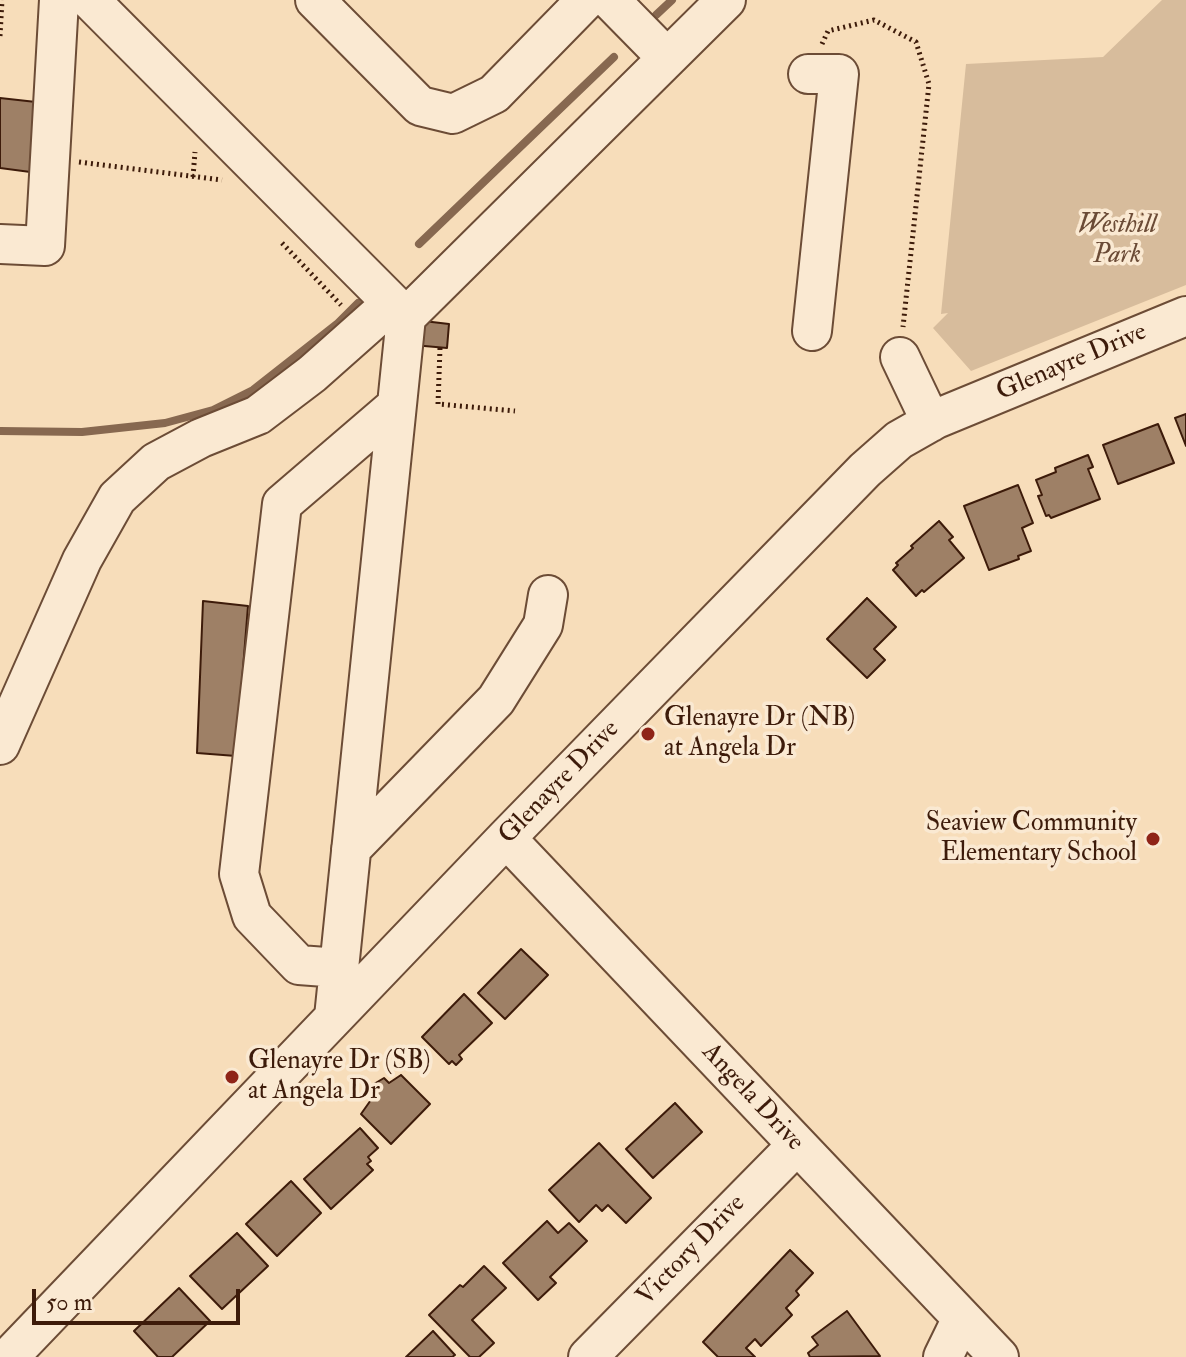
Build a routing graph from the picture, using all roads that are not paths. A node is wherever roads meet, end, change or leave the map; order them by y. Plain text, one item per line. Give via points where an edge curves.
1 (59, 0) edge
2 (90, 0) edge
3 (315, 0) edge
4 (584, 0) edge
5 (726, 0) edge
6 (617, 7) edge
7 (667, 58) junction
8 (808, 74) road end
9 (0, 244) edge
10 (399, 310) junction
11 (1186, 316) edge
12 (812, 331) dead end
13 (900, 357) road end
14 (395, 407) junction
15 (931, 422) junction
16 (548, 595) dead end
17 (0, 745) edge
18 (506, 838) junction
19 (351, 849) junction
20 (339, 968) junction
21 (334, 1017) junction
22 (797, 1145) junction
23 (961, 1320) junction
24 (9, 1357) edge
25 (588, 1357) edge
26 (943, 1357) edge
27 (999, 1357) edge

1 - 9 street via 45,246
2 - 10 street
3 - 4 street via 420,106 453,114 494,94
4 - 6 street
5 - 7 street
6 - 7 street
7 - 10 street
8 - 12 street via 839,74
10 - 14 street
10 - 17 street via 258,415 156,462 117,498 82,560
11 - 15 street, Glenayre Drive
13 - 15 street
14 - 19 street
14 - 20 street via 282,504 239,874 252,916 299,965
15 - 18 street, Glenayre Drive via 899,440 865,470
16 - 19 street via 543,625 496,700
18 - 21 street, Glenayre Drive
18 - 22 street, Angela Drive
19 - 20 street
20 - 21 street
21 - 24 street, Glenayre Drive
22 - 23 street, Angela Drive
22 - 25 street, Victory Drive
23 - 26 street
23 - 27 street, Angela Drive

